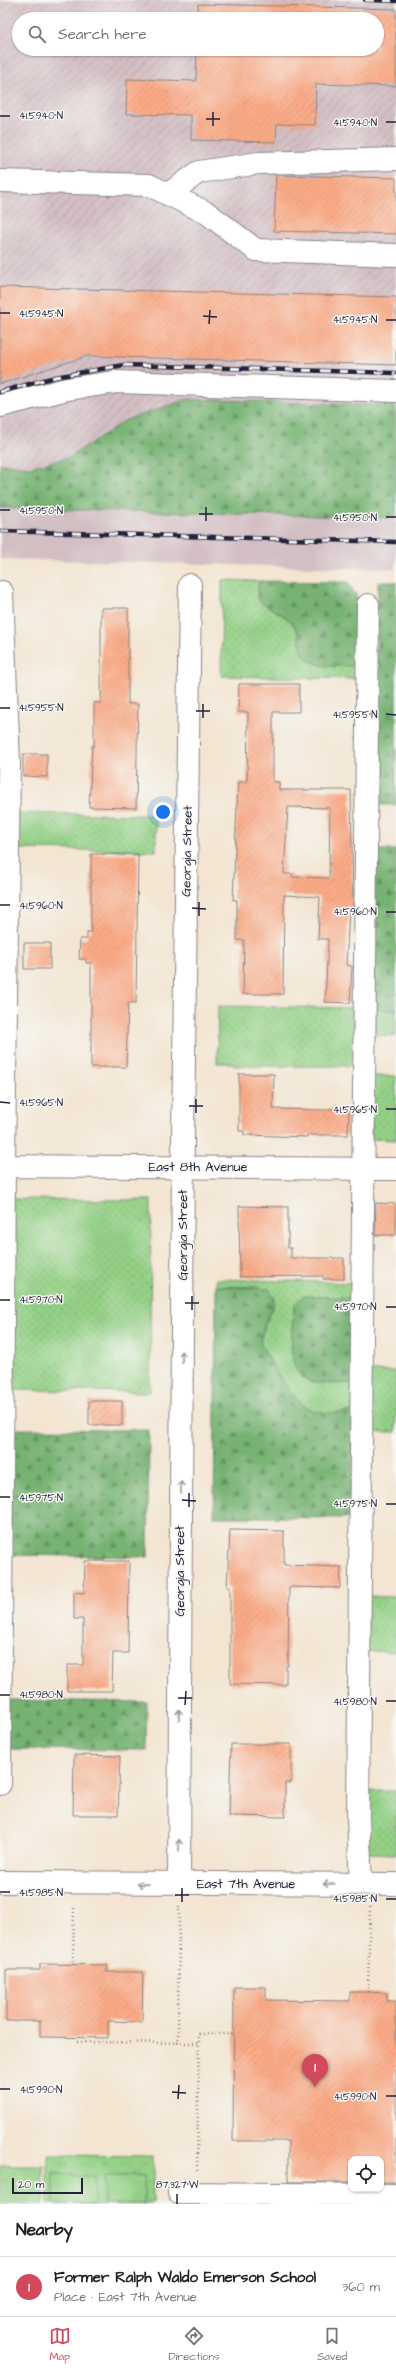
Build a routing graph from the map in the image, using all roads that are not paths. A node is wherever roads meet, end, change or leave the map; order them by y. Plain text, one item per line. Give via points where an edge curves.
1 (396, 159) edge
2 (0, 181) edge
3 (168, 194) junction
4 (396, 255) edge
5 (396, 391) edge
6 (0, 406) edge
7 (190, 586) dead end
8 (2, 592) dead end
9 (368, 605) dead end
10 (2, 1166) edge
11 (183, 1167) junction
12 (362, 1169) junction
13 (396, 1169) edge
14 (0, 1784) edge
15 (0, 1882) edge
16 (361, 1884) junction
17 (396, 1884) edge
18 (179, 1894) junction
19 (188, 2193) road end
20 (396, 2195) edge

1 - 3 street via 259,164 199,172
2 - 3 street via 149,185
3 - 4 street via 207,213 256,250
5 - 6 street via 116,382 67,389
7 - 11 street, Georgia Street
8 - 10 street via 9,763
9 - 12 street
10 - 11 street, East 8th Avenue
10 - 14 street
11 - 12 street, East 8th Avenue
18 -> 11 street, Georgia Street
12 - 13 street, East 8th Avenue
12 - 16 street via 358,1810
18 -> 15 street, East 7th Avenue
16 - 17 street, East 7th Avenue
16 -> 18 street, East 7th Avenue
19 - 20 street

